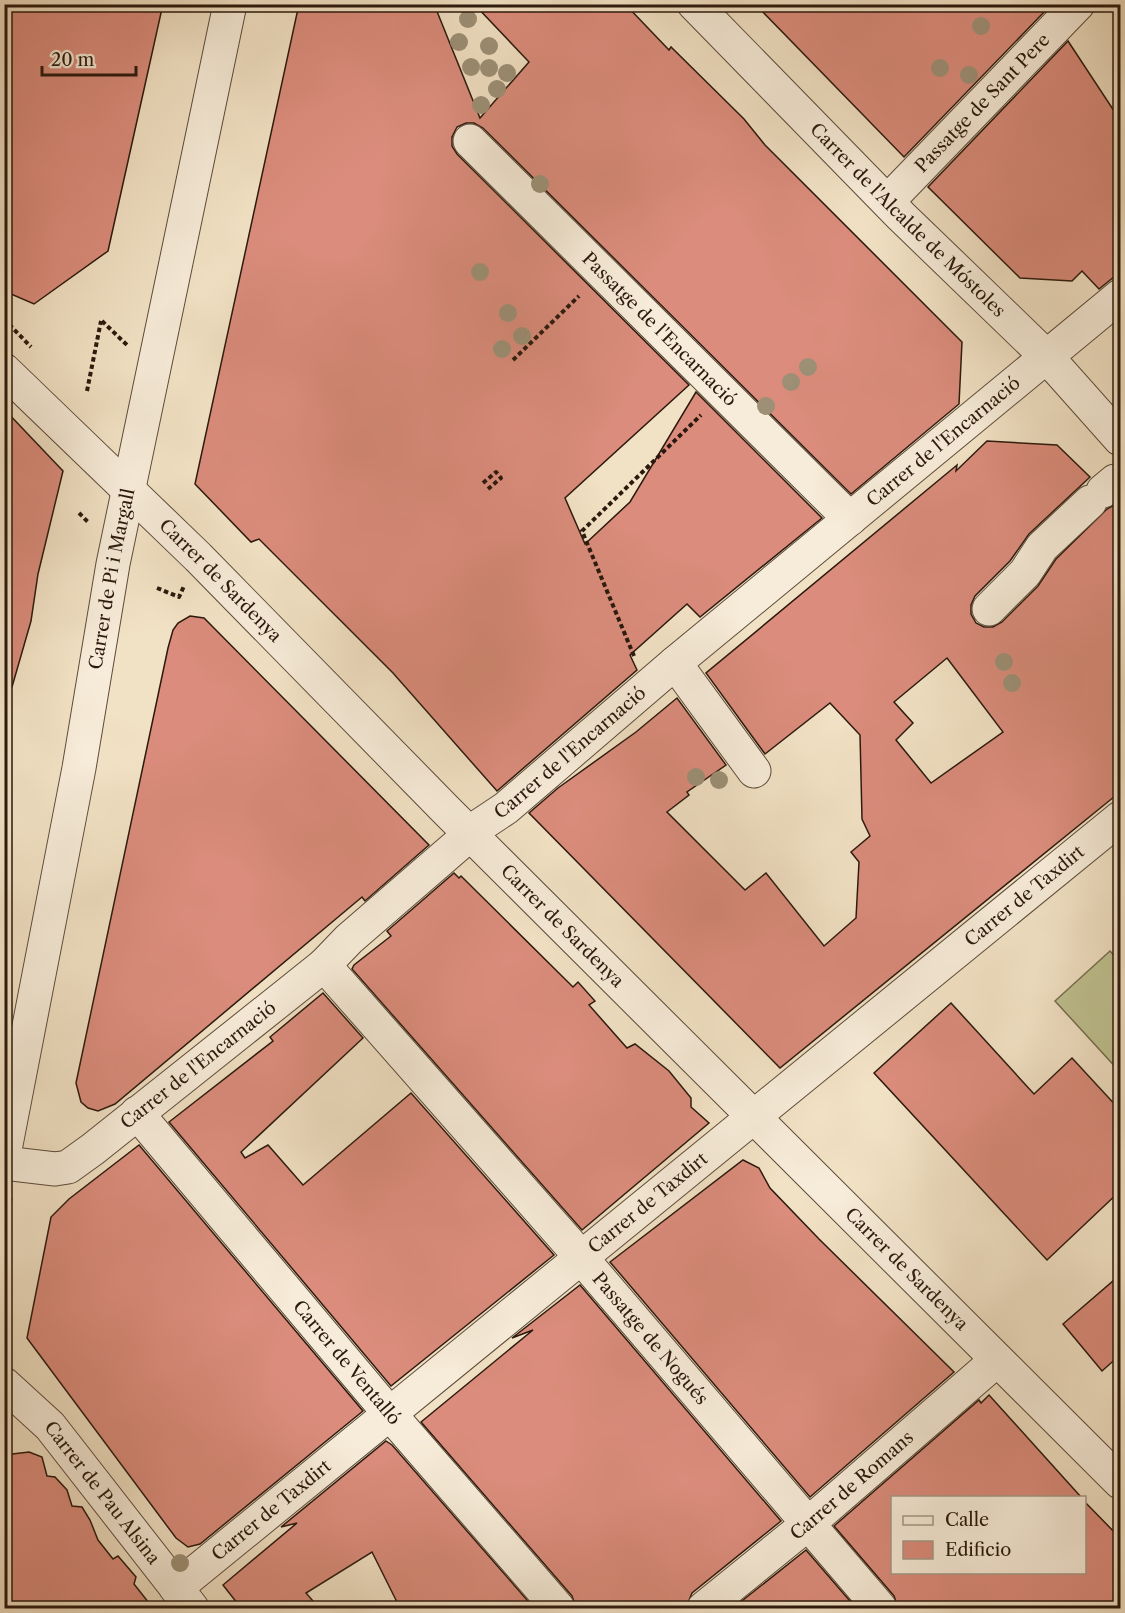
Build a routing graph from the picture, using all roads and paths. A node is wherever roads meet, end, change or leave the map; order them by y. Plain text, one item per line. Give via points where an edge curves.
1 (230, 4) edge
2 (694, 4) edge
3 (1078, 4) edge
4 (470, 141) dead end
5 (888, 201) junction
6 (602, 273) junction
7 (1120, 296) edge
8 (130, 348) dead end
9 (1047, 357) junction
10 (513, 360) dead end
11 (4, 370) edge
12 (87, 391) dead end
13 (723, 394) junction
14 (1120, 439) edge
15 (483, 483) dead end
16 (488, 489) dead end
17 (129, 491) junction
18 (1103, 492) dead end
19 (850, 519) junction
20 (157, 588) dead end
21 (179, 597) dead end
22 (989, 609) dead end
23 (636, 660) dead end
24 (675, 663) junction
25 (754, 771) dead end
26 (1120, 818) edge
27 (471, 835) junction
28 (324, 965) junction
29 (137, 1113) junction
30 (754, 1116) junction
31 (4, 1155) edge
32 (4, 1163) edge
33 (10, 1203) dead end
34 (4, 1240) edge
35 (582, 1258) junction
36 (998, 1360) junction
37 (4, 1384) edge
38 (388, 1413) junction
39 (1120, 1482) edge
40 (809, 1523) junction
41 (184, 1598) edge
42 (558, 1608) edge
43 (704, 1608) edge
44 (880, 1608) edge

1 - 17 street, Carrer de Pi i Margall
2 - 5 street, Carrer de l'Alcalde de Móstoles
3 - 5 street, Passatge de Sant Pere
4 - 6 street, Passatge de l'Encarnació
5 - 9 street, Carrer de l'Alcalde de Móstoles
6 - 10 path
6 - 13 street, Passatge de l'Encarnació
7 - 9 street, Carrer de l'Encarnació
8 - 12 path via 101,321
9 - 14 street, Carrer de l'Alcalde de Móstoles
9 - 19 street, Carrer de l'Encarnació
11 - 17 street, Carrer de Sardenya
13 - 19 street, Passatge de l'Encarnació
13 - 23 path via 582,531
15 - 16 path via 496,472 501,478
17 - 27 street, Carrer de Sardenya
17 - 31 street, Carrer de Pi i Margall
18 - 22 street via 1042,547 1025,573
19 - 24 street, Carrer de l'Encarnació
20 - 21 path
24 - 25 street
24 - 27 street, Carrer de l'Encarnació
26 - 30 street, Carrer de Taxdirt
27 - 28 street, Carrer de l'Encarnació
27 - 30 street, Carrer de Sardenya
28 - 29 street, Carrer de l'Encarnació
28 - 35 street, Passatge de Nogués
29 - 32 street, Carrer de l'Encarnació via 68,1167
29 - 38 street, Carrer de Ventalló
30 - 35 street, Carrer de Taxdirt
30 - 36 street, Carrer de Sardenya
33 - 34 path
35 - 38 street, Carrer de Taxdirt
35 - 40 street, Passatge de Nogués
36 - 39 street, Carrer de Sardenya
36 - 40 street, Carrer de Romans
37 - 41 street, Carrer de Pau Alsina via 50,1426
38 - 41 street, Carrer de Taxdirt
38 - 42 street, Carrer de Ventalló
40 - 43 street, Carrer de Romans
40 - 44 street, Passatge de Nogués

